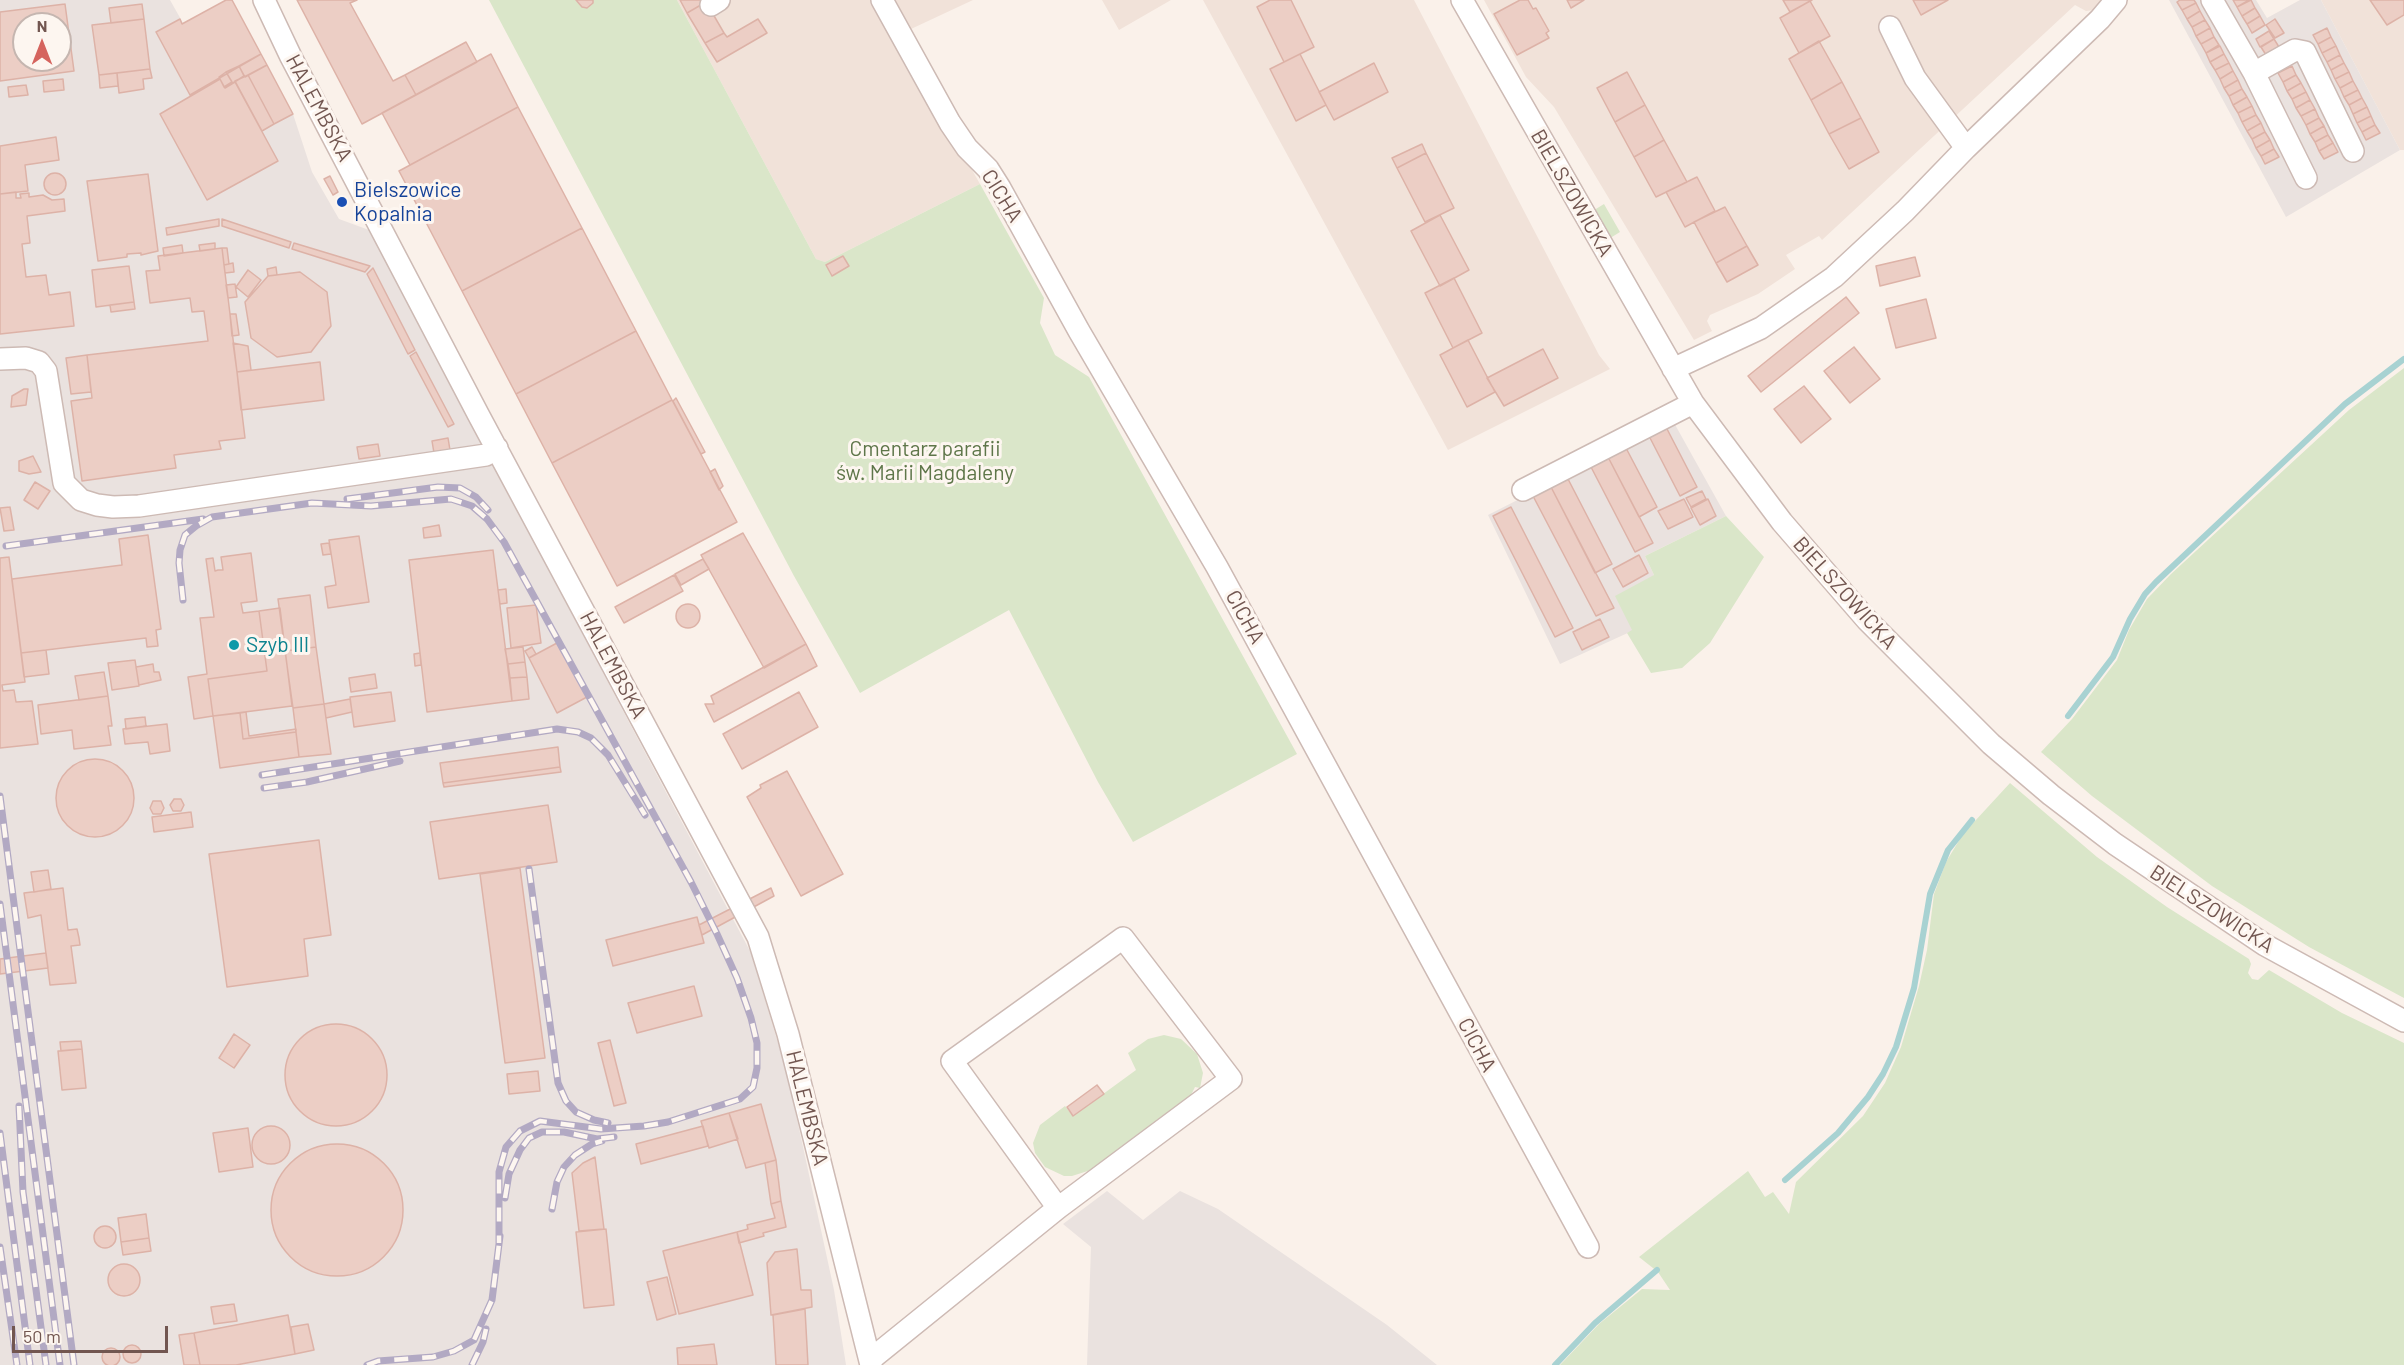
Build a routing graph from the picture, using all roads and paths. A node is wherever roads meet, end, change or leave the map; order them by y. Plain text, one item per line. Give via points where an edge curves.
1 (264, 0) edge
2 (882, 0) edge
3 (1462, 0) edge
4 (2116, 0) edge
5 (2212, 0) edge
6 (1890, 27) dead end
7 (2254, 73) junction
8 (1966, 148) junction
9 (2353, 151) dead end
10 (2306, 178) dead end
11 (0, 359) edge
12 (1672, 369) junction
13 (1693, 403) junction
14 (497, 448) junction
15 (1523, 490) dead end
16 (2404, 1021) edge
17 (1058, 1208) junction
18 (1588, 1247) dead end
19 (870, 1363) edge

1 - 14 street, HALEMBSKA
2 - 18 street, CICHA via 950,123 995,179 1216,567
3 - 12 street, BIELSZOWICKA
4 - 8 street
5 - 7 street
6 - 8 street via 1916,78
7 - 9 street via 2295,50 2305,52
7 - 10 street
8 - 12 street via 1834,277 1761,328
11 - 14 street via 26,358 39,362 46,371 64,483 81,500 97,505 139,506 486,455
12 - 13 street, BIELSZOWICKA
13 - 15 street
13 - 16 street, BIELSZOWICKA via 1782,522 1867,620 1991,744 2115,844 2198,902 2265,945
14 - 19 street, HALEMBSKA via 758,937 788,1034
17 - 17 street via 952,1061 1123,938 1230,1079
17 - 19 street

